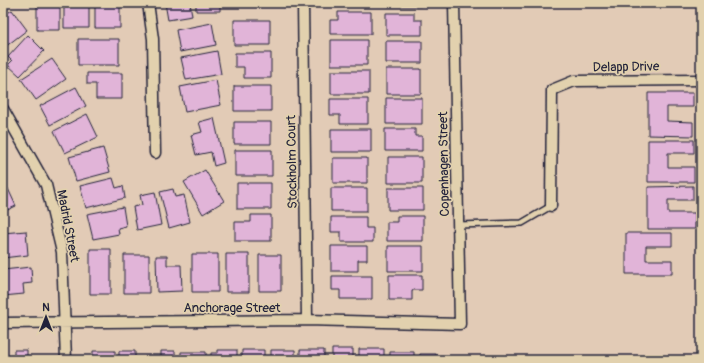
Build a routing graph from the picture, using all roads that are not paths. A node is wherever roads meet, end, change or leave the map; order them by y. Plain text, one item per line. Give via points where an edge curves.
1 (148, 3) edge
2 (303, 3) edge
3 (454, 3) edge
4 (701, 80) edge
5 (3, 109) edge
6 (155, 153) dead end
7 (551, 206) joint
8 (458, 225) junction
9 (307, 320) junction
10 (66, 322) junction
11 (3, 323) edge
12 (460, 324) joint
13 (66, 360) edge

1 - 6 street via 154,40
2 - 9 street, Stockholm Court
3 - 8 street, Copenhagen Street
4 - 7 street, Delapp Drive via 574,81 552,90
5 - 10 street, Madrid Street via 46,185 62,252
7 - 8 lane via 522,223
8 - 12 street, Copenhagen Street
9 - 10 street, Anchorage Street
9 - 12 street, Anchorage Street
10 - 11 street, Anchorage Street
10 - 13 street, Madrid Street

